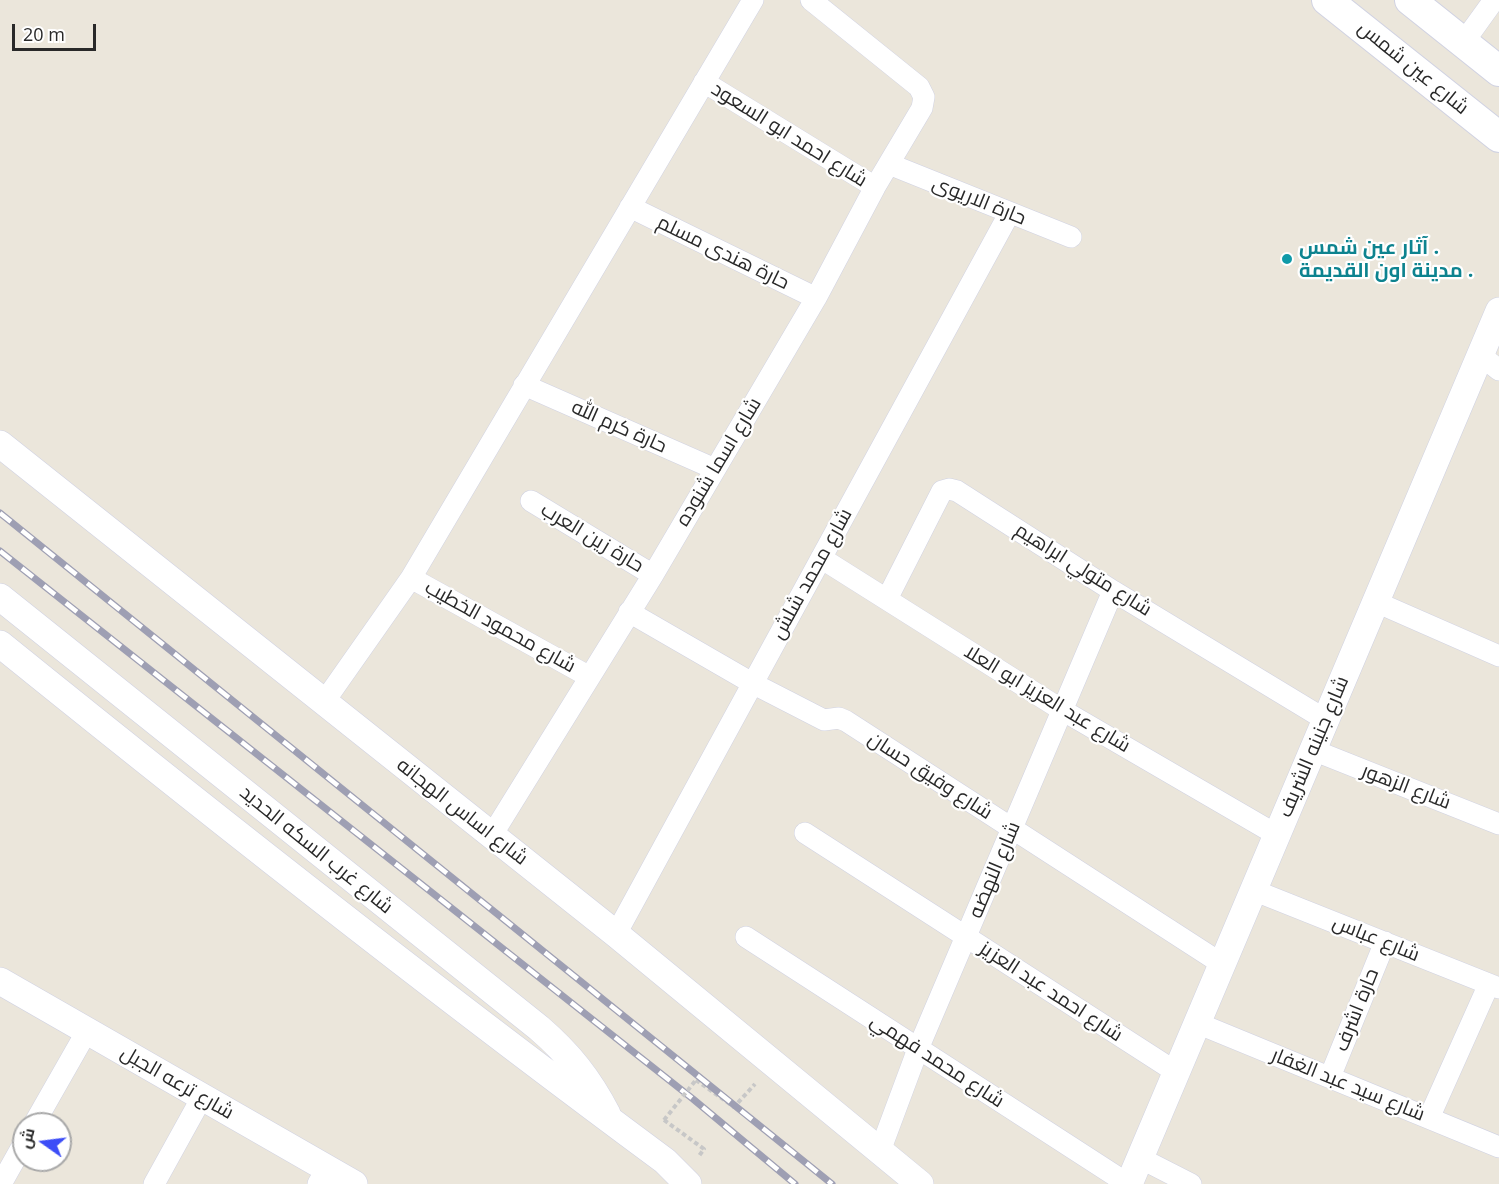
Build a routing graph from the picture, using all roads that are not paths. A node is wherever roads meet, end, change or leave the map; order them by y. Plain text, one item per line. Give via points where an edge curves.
1 (753, 0) edge
2 (811, 0) edge
3 (1327, 0) edge
4 (1410, 0) edge
5 (1494, 0) edge
6 (1463, 43) junction
7 (1499, 72) edge
8 (704, 82) junction
9 (1499, 137) edge
10 (889, 164) junction
11 (875, 187) junction
12 (630, 207) junction
13 (1009, 214) junction
14 (1071, 237) dead end
15 (816, 298) junction
16 (1499, 310) edge
17 (1490, 363) edge
18 (524, 385) junction
19 (0, 444) edge
20 (715, 469) junction
21 (531, 501) dead end
22 (821, 558) junction
23 (653, 574) junction
24 (411, 578) junction
25 (1113, 591) junction
26 (0, 597) edge
27 (886, 599) junction
28 (1376, 602) junction
29 (629, 612) junction
30 (0, 644) edge
31 (1499, 656) edge
32 (588, 676) junction
33 (752, 683) junction
34 (324, 702) junction
35 (1062, 710) junction
36 (1326, 720) junction
37 (1313, 750) junction
38 (1499, 824) edge
39 (1012, 828) junction
40 (806, 833) dead end
41 (492, 835) junction
42 (1277, 835) junction
43 (1254, 890) junction
44 (616, 934) junction
45 (746, 937) dead end
46 (966, 938) junction
47 (1385, 942) junction
48 (1222, 964) junction
49 (0, 981) edge
50 (1494, 986) edge
51 (1197, 1023) junction
52 (87, 1031) junction
53 (918, 1049) junction
54 (1176, 1072) junction
55 (1330, 1077) junction
56 (201, 1099) junction
57 (41, 1112) edge
58 (1429, 1118) junction
59 (610, 1121) junction
60 (1499, 1146) edge
61 (880, 1151) junction
62 (1140, 1158) junction
63 (12, 1164) edge
64 (322, 1176) edge
65 (1, 1184) edge
66 (154, 1184) edge
67 (354, 1184) edge
68 (688, 1184) edge
69 (920, 1184) edge
70 (1129, 1184) edge
71 (1191, 1184) edge

1 - 8 street
2 - 10 street, شارع اسما شنوده via 922,91 922,108
3 - 9 main road, شارع عين شمس
4 - 6 main road
5 - 6 street
6 - 7 main road
8 - 11 street, شارع احمد ابو السعود
8 - 12 street
10 - 11 street, شارع اسما شنوده
10 - 13 street, حارة الاريوى
11 - 15 street, شارع اسما شنوده
12 - 15 street, حارة هندى مسلم
12 - 18 street
13 - 14 street, حارة الاريوى
13 - 22 street, شارع محمد شلش
15 - 20 street, شارع اسما شنوده
16 - 17 street, شارع جنينه الشريف
17 - 28 street, شارع جنينه الشريف
18 - 20 street, حارة كرم الله
18 - 24 street
19 - 34 street, شارع اساس الهجانه
20 - 23 street, شارع اسما شنوده
21 - 23 street, حارة زين العرب
22 - 27 street, شارع عبد العزيز ابو العلا
22 - 33 street, شارع محمد شلش
23 - 29 street, شارع اسما شنوده
24 - 32 street, شارع محمود الخطيب
24 - 34 street
25 - 27 street, شارع متولي ابراهيم via 949,489 942,491
25 - 35 street, شارع النهضه
25 - 36 street, شارع متولي ابراهيم
26 - 59 street, شارع غرب السكه الحديد via 539,1028 575,1062 593,1086
27 - 35 street, شارع عبد العزيز ابو العلا
28 - 31 street
28 - 36 street, شارع جنينه الشريف
29 - 32 street, شارع اسما شنوده
29 - 33 street, شارع وفيق حسان
30 - 59 street, شارع غرب السكه الحديد via 263,856
32 - 41 street, شارع اسما شنوده
33 - 39 street, شارع وفيق حسان via 824,720 846,721
33 - 44 street, شارع محمد شلش
34 - 41 street, شارع اساس الهجانه
35 - 39 street, شارع النهضه
35 - 42 street, شارع عبد العزيز ابو العلا
36 - 37 street, شارع جنينه الشريف
37 - 38 street, شارع الزهور
37 - 42 street, شارع جنينه الشريف
39 - 46 street, شارع النهضه
39 - 48 street, شارع وفيق حسان
40 - 46 street, شارع احمد عبد العزيز
41 - 44 street, شارع اساس الهجانه
42 - 43 street, شارع جنينه الشريف
43 - 47 street, شارع عباس
43 - 48 street, شارع جنينه الشريف
44 - 61 street, شارع اساس الهجانه
45 - 53 street, شارع محمد فهمي
46 - 53 street, شارع النهضه
46 - 54 street, شارع احمد عبد العزيز
47 - 50 street, شارع عباس
47 - 55 street, حارة اشرف
48 - 51 street, شارع جنينه الشريف
49 - 52 street, شارع ترعه الجبل
50 - 58 street
51 - 54 street, شارع جنينه الشريف
51 - 55 street, شارع سيد عبد الغفار
52 - 56 street, شارع ترعه الجبل
52 - 57 street
53 - 61 street, شارع النهضه
53 - 70 street, شارع محمد فهمي
54 - 62 street, شارع جنينه الشريف
55 - 58 street, شارع سيد عبد الغفار
56 - 64 street, شارع ترعه الجبل
56 - 66 street
58 - 60 street, شارع سيد عبد الغفار
59 - 68 street, شارع غرب السكه الحديد via 665,1161
61 - 69 street, شارع اساس الهجانه
62 - 70 street, شارع جنينه الشريف
62 - 71 street
63 - 65 street
64 - 67 street, شارع ترعه الجبل

